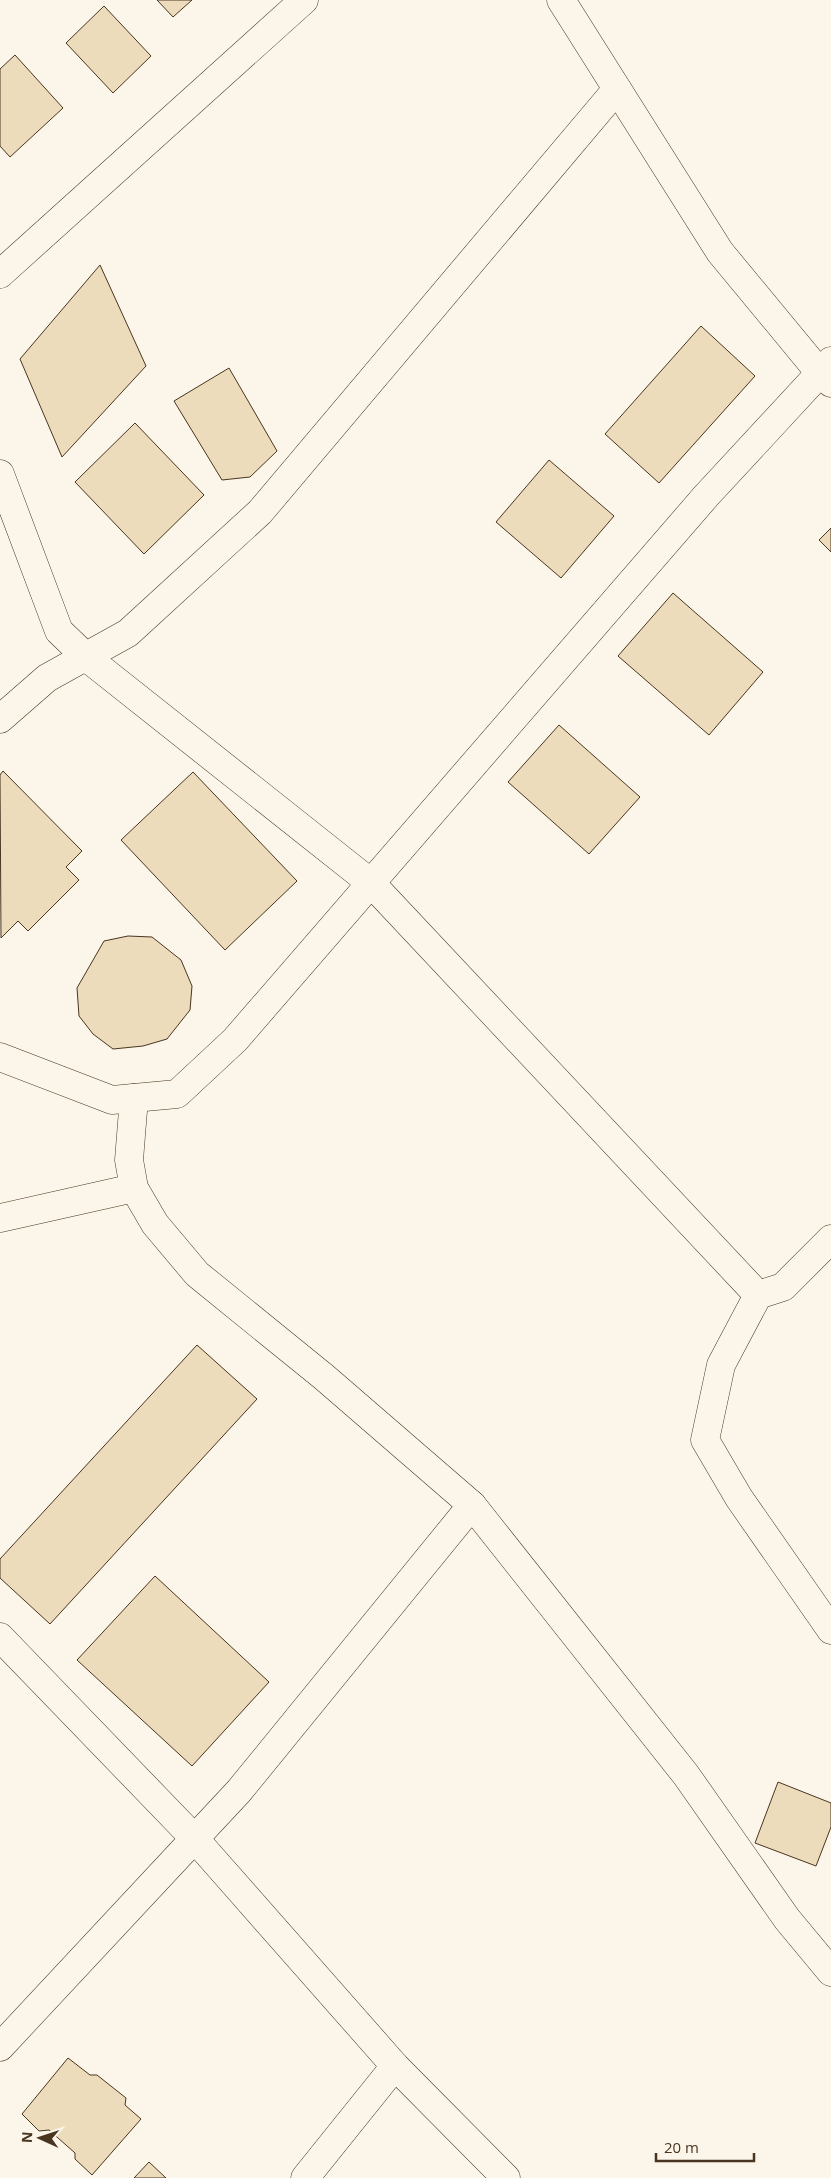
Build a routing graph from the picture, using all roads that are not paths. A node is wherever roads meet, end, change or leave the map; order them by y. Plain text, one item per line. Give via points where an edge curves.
1 (304, 0) edge
2 (561, 0) edge
3 (618, 89) junction
4 (0, 274) edge
5 (827, 372) edge
6 (0, 474) edge
7 (86, 657) junction
8 (0, 719) edge
9 (371, 883) junction
10 (0, 1057) edge
11 (134, 1098) junction
12 (134, 1188) junction
13 (0, 1218) edge
14 (831, 1239) edge
15 (758, 1294) junction
16 (472, 1505) junction
17 (831, 1630) edge
18 (0, 1637) edge
19 (195, 1839) junction
20 (831, 1972) edge
21 (0, 2048) edge
22 (395, 2066) junction
23 (305, 2178) edge
24 (506, 2178) edge

1 - 4 street
2 - 3 street
3 - 5 street via 720,252
3 - 7 street via 260,512 128,633
5 - 9 street via 706,496
6 - 7 street via 59,631
7 - 8 street via 47,678
7 - 9 street
9 - 11 street via 235,1040 177,1094
9 - 15 street
10 - 11 street via 112,1100
11 - 12 street via 129,1160
12 - 13 street
12 - 16 street via 155,1224 197,1274 324,1377
14 - 15 street via 782,1287
15 - 17 street via 721,1365 705,1440 739,1498
16 - 19 street via 240,1790
16 - 20 street via 686,1775 787,1919
18 - 19 street
19 - 21 street
19 - 22 street
22 - 23 street
22 - 24 street

